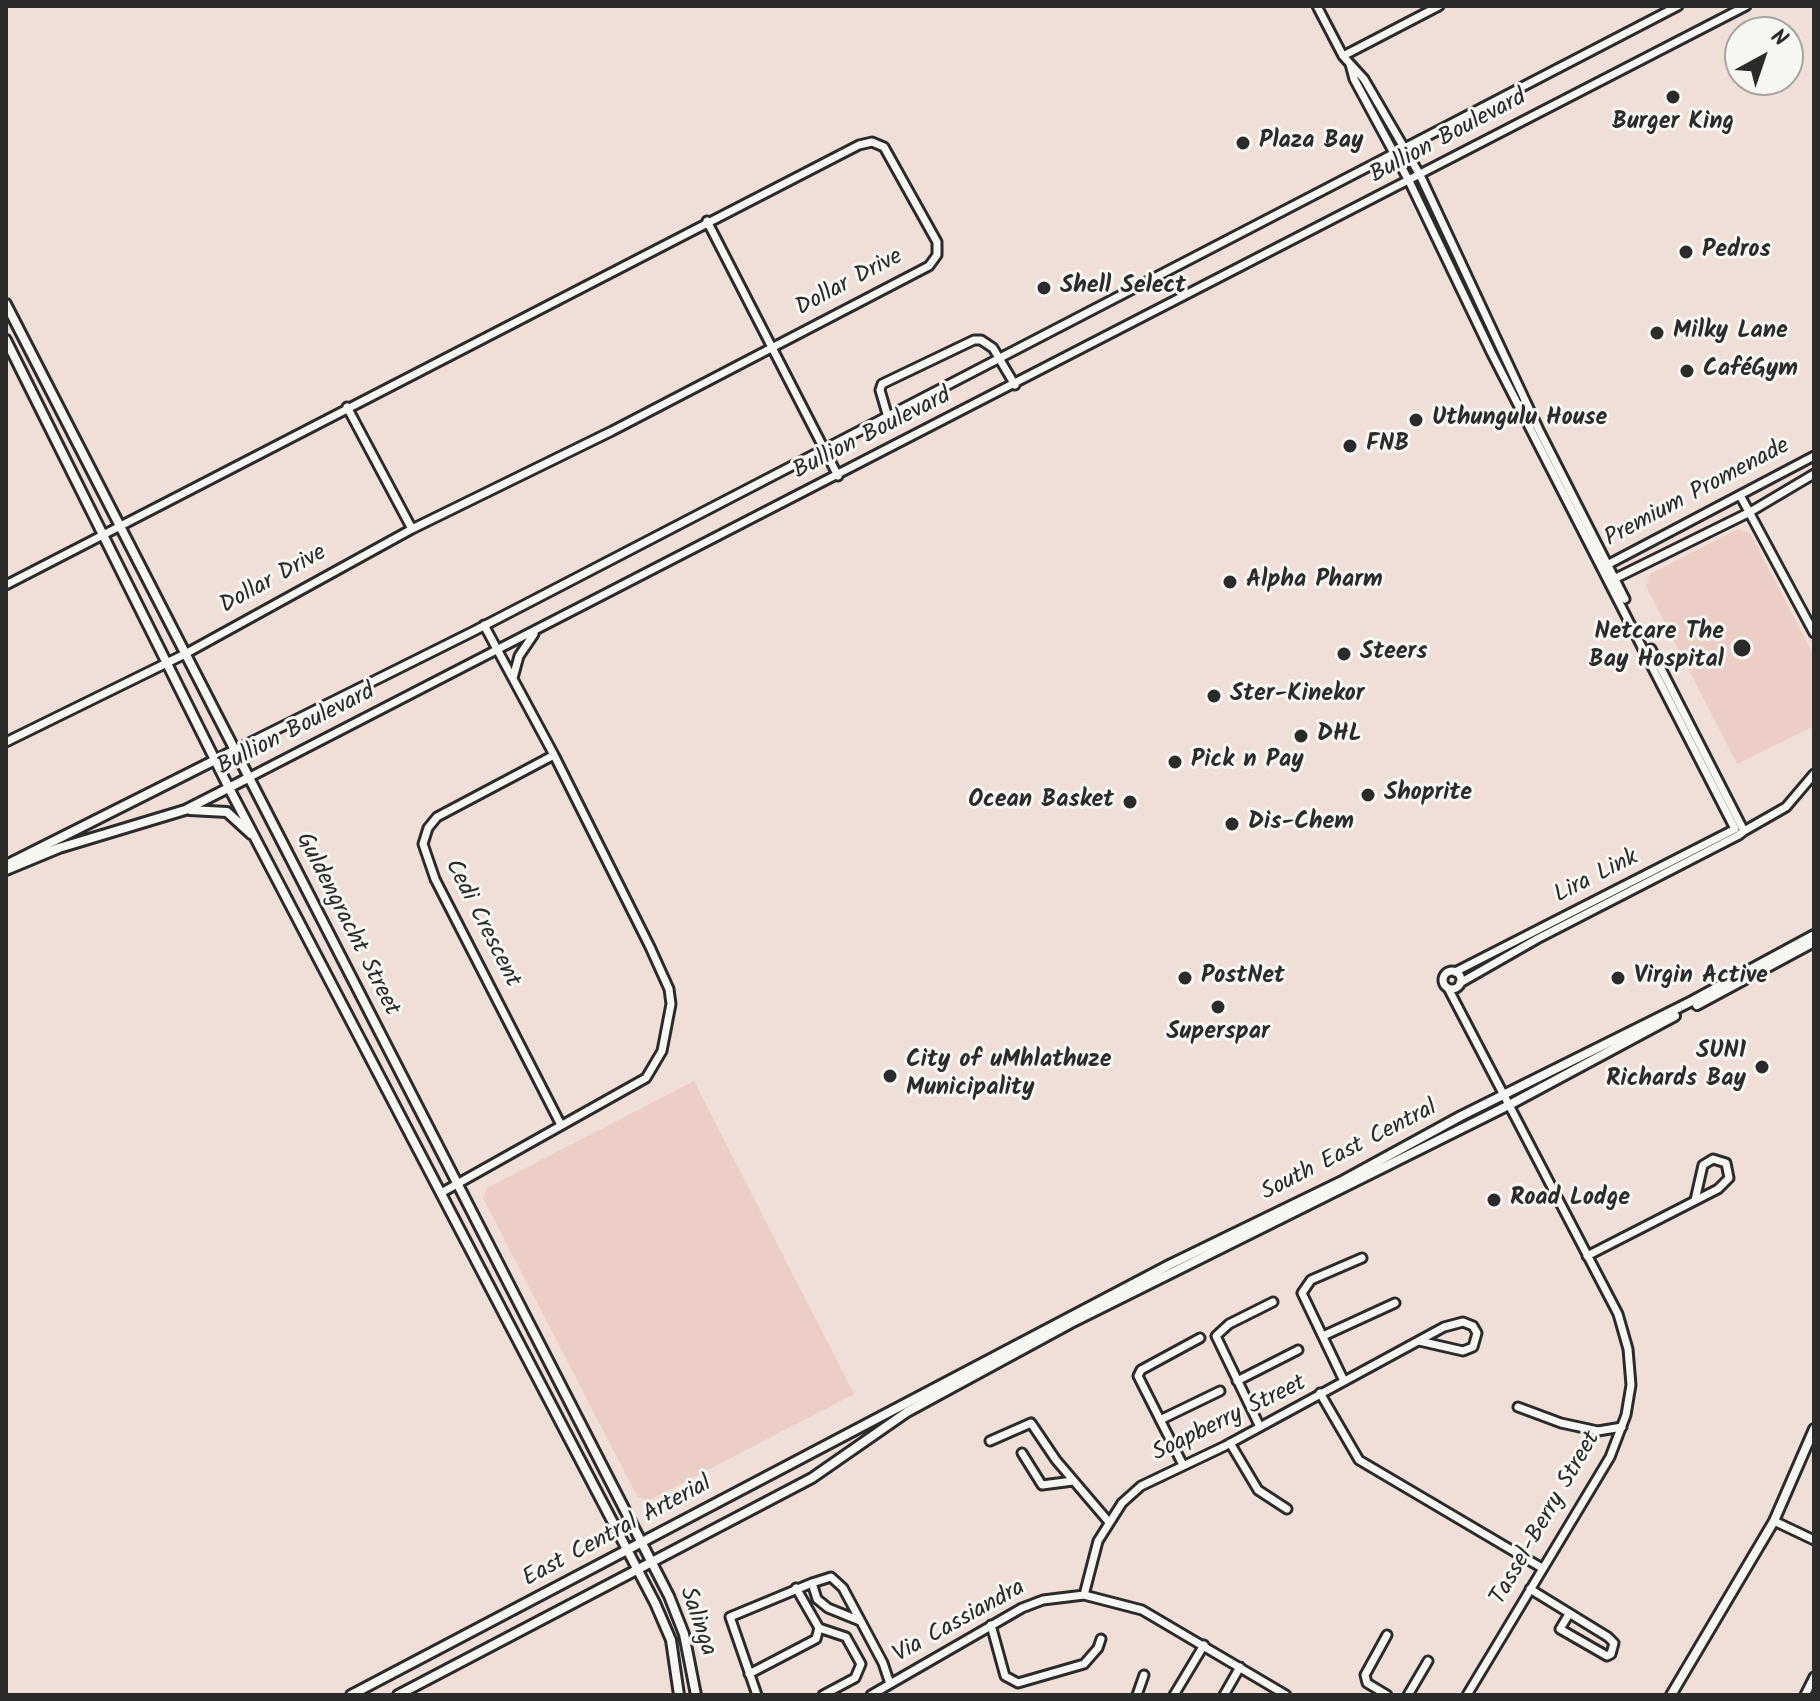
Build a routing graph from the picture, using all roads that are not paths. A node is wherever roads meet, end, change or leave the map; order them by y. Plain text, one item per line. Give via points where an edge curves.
1 (1317, 6) edge
2 (1439, 6) edge
3 (1678, 6) edge
4 (1746, 6) edge
5 (1343, 56) junction
6 (1350, 64) junction
7 (1406, 149) junction
8 (1395, 155) junction
9 (1420, 175) junction
10 (1409, 181) junction
11 (707, 221) junction
12 (6, 304) edge
13 (6, 340) edge
14 (771, 348) junction
15 (1000, 357) junction
16 (1015, 385) junction
17 (347, 407) junction
18 (887, 414) junction
19 (823, 447) junction
20 (1814, 456) edge
21 (1814, 474) edge
22 (838, 476) junction
23 (1741, 497) junction
24 (1750, 512) junction
25 (119, 525) junction
26 (412, 529) junction
27 (103, 534) junction
28 (1604, 567) junction
29 (1612, 581) junction
30 (6, 585) edge
31 (484, 625) junction
32 (538, 629) junction
33 (1814, 633) edge
34 (498, 650) junction
35 (185, 654) junction
36 (169, 661) junction
37 (513, 678) junction
38 (6, 742) edge
39 (235, 750) junction
40 (554, 755) junction
41 (214, 759) junction
42 (1814, 774) edge
43 (248, 778) junction
44 (229, 788) junction
45 (185, 810) junction
46 (1740, 830) junction
47 (260, 843) junction
48 (6, 868) edge
49 (1814, 935) edge
50 (1814, 945) edge
51 (1455, 972) junction
52 (1460, 984) junction
53 (1448, 988) junction
54 (1462, 1012) junction
55 (1506, 1094) junction
56 (1511, 1104) junction
57 (561, 1125) junction
58 (459, 1186) junction
59 (441, 1193) junction
60 (1695, 1200) junction
61 (1587, 1256) junction
62 (1362, 1258) dead end
63 (1273, 1302) dead end
64 (1395, 1303) dead end
65 (1323, 1336) junction
66 (1200, 1338) dead end
67 (1419, 1341) junction
68 (1298, 1350) dead end
69 (1237, 1381) junction
70 (1344, 1381) junction
71 (1220, 1391) dead end
72 (1320, 1393) junction
73 (1518, 1407) dead end
74 (905, 1408) junction
75 (1160, 1420) junction
76 (1260, 1427) junction
77 (1622, 1427) junction
78 (1814, 1429) edge
79 (990, 1441) dead end
80 (1230, 1443) junction
81 (1022, 1453) dead end
82 (1183, 1465) junction
83 (1073, 1481) junction
84 (1287, 1509) dead end
85 (1108, 1521) junction
86 (1774, 1521) junction
87 (1814, 1540) edge
88 (640, 1545) junction
89 (626, 1552) junction
90 (650, 1564) junction
91 (1542, 1568) junction
92 (636, 1572) junction
93 (812, 1583) junction
94 (796, 1588) junction
95 (1530, 1589) junction
96 (1084, 1595) junction
97 (1569, 1614) junction
98 (860, 1621) junction
99 (991, 1625) junction
100 (819, 1628) junction
101 (1387, 1635) dead end
102 (1101, 1639) dead end
103 (1204, 1645) junction
104 (1428, 1661) dead end
105 (1240, 1667) junction
106 (749, 1674) junction
107 (1144, 1675) dead end
108 (1814, 1677) edge
109 (890, 1684) junction
110 (351, 1695) edge
111 (398, 1695) edge
112 (679, 1695) edge
113 (696, 1695) edge
114 (757, 1695) edge
115 (823, 1695) edge
116 (871, 1695) edge
117 (1137, 1695) edge
118 (1174, 1695) edge
119 (1224, 1695) edge
120 (1286, 1695) edge
121 (1387, 1695) edge
122 (1408, 1695) edge
123 (1467, 1695) edge
124 (1671, 1695) edge
125 (1805, 1695) edge

1 - 5 street
2 - 5 street
3 - 7 street, Bullion Boulevard
4 - 9 street, Bullion Boulevard
5 - 6 street
6 - 7 street
6 - 8 street
7 - 8 street, Bullion Boulevard
7 - 9 street
8 - 10 street
8 - 15 street, Bullion Boulevard
9 - 10 street, Bullion Boulevard
9 - 28 street
10 - 16 street, Bullion Boulevard
10 - 28 street
11 - 14 street
11 - 14 street, Dollar Drive via 872,142 890,156 930,230 938,250 929,266
11 - 17 street, Dollar Drive
12 - 25 street, Guldengracht Street
13 - 27 street, Guldengracht Street
14 - 19 street
14 - 26 street, Dollar Drive
15 - 16 street
15 - 18 street, Bullion Boulevard
15 - 18 street via 985,342 974,340 897,376 880,387
16 - 22 street, Bullion Boulevard
17 - 25 street, Dollar Drive
17 - 26 street
18 - 19 street, Bullion Boulevard
19 - 22 street
19 - 31 street, Bullion Boulevard
20 - 23 street, Premium Promenade
21 - 24 street, Premium Promenade
22 - 32 street, Bullion Boulevard
23 - 24 street
23 - 28 street, Premium Promenade
24 - 29 street, Premium Promenade
24 - 33 street
25 - 27 street, Dollar Drive
25 - 35 street, Guldengracht Street
26 - 35 street, Dollar Drive
27 - 30 street, Dollar Drive
27 - 36 street, Guldengracht Street
28 - 29 street
29 - 46 street
29 - 46 street
31 - 34 street
31 - 39 street, Bullion Boulevard
32 - 34 street, Bullion Boulevard
32 - 37 street via 519,656
34 - 37 street
34 - 43 street, Bullion Boulevard
35 - 36 street, Dollar Drive
35 - 39 street, Guldengracht Street
36 - 38 street, Dollar Drive
36 - 41 street, Guldengracht Street
37 - 40 street
39 - 41 street, Bullion Boulevard
39 - 43 street, Guldengracht Street
40 - 57 street via 663,973 671,1004 662,1051 646,1078
40 - 57 street, Cedi Crescent via 437,817 423,844 435,879
41 - 44 street, Guldengracht Street
41 - 48 street, Bullion Boulevard
42 - 46 street via 1786,807
43 - 44 street, Bullion Boulevard
43 - 58 street, Guldengracht Street
44 - 45 street, Bullion Boulevard
44 - 47 street, Guldengracht Street
45 - 47 street via 227,812
45 - 48 street, Bullion Boulevard
46 - 51 street, Lira Link
46 - 52 street, Lira Link
47 - 59 street, Guldengracht Street
49 - 55 street, South East Central
50 - 56 street, South East Central
51 - 52 street
51 - 53 street via 1443,979
52 - 53 street, Lira Link
52 - 54 street
53 - 54 street
54 - 55 street
55 - 56 street, Tassel-Berry Street
55 - 74 street, South East Central
56 - 61 street, Tassel-Berry Street
56 - 74 street, South East Central
57 - 58 street
58 - 59 street
58 - 88 street, Guldengracht Street
59 - 89 street, Guldengracht Street
60 - 60 street via 1727,1182 1726,1163 1713,1159 1703,1165
60 - 61 street
61 - 77 street, Tassel-Berry Street via 1618,1314 1628,1349 1631,1385
62 - 65 street via 1304,1286 1303,1298
63 - 69 street via 1216,1334
64 - 65 street
65 - 70 street
66 - 75 street via 1139,1372
67 - 67 street via 1455,1323 1469,1324 1477,1333 1473,1347 1463,1351
67 - 70 street
68 - 69 street
69 - 76 street
70 - 72 street
71 - 75 street
72 - 76 street, Soapberry Street
72 - 91 street, Soapberry Street via 1359,1460
73 - 77 street via 1598,1431
74 - 88 street, East Central Arterial
74 - 90 street, East Central Arterial via 812,1478
75 - 82 street
76 - 80 street, Soapberry Street
77 - 91 street, Tassel-Berry Street
78 - 86 street
79 - 83 street via 1031,1423
80 - 82 street, Soapberry Street
80 - 84 street via 1252,1483
81 - 83 street via 1042,1485
82 - 85 street, Soapberry Street via 1141,1486
83 - 85 street
85 - 96 street, Soapberry Street
86 - 87 street
86 - 124 street
88 - 89 street, East Central Arterial
88 - 90 street, Guldengracht Street
89 - 92 street, Guldengracht Street
89 - 110 street, East Central Arterial
90 - 92 street, East Central Arterial
90 - 113 street, Salinga via 678,1615
91 - 95 street, Tassel-Berry Street
92 - 111 street, East Central Arterial
92 - 112 street, Salinga via 671,1640
93 - 94 street
93 - 98 street via 817,1599 828,1608
93 - 98 street via 831,1577
94 - 100 street
94 - 106 street via 730,1617
95 - 97 street
95 - 123 street, Tassel-Berry Street
96 - 99 street, Via Cassiandra via 1043,1600
96 - 103 street, Via Cassiandra via 1142,1610
97 - 97 street via 1608,1637 1614,1643 1611,1654 1560,1629
98 - 109 street
99 - 102 street via 1005,1676 1018,1683 1084,1664
99 - 109 street, Via Cassiandra
100 - 106 street via 816,1639
100 - 115 street via 846,1637 861,1664 855,1678
101 - 121 street via 1365,1675 1367,1683
103 - 105 street, Via Cassiandra
103 - 118 street
104 - 122 street
105 - 119 street
105 - 120 street, Via Cassiandra
106 - 114 street
107 - 117 street
108 - 125 street
109 - 116 street, Via Cassiandra

